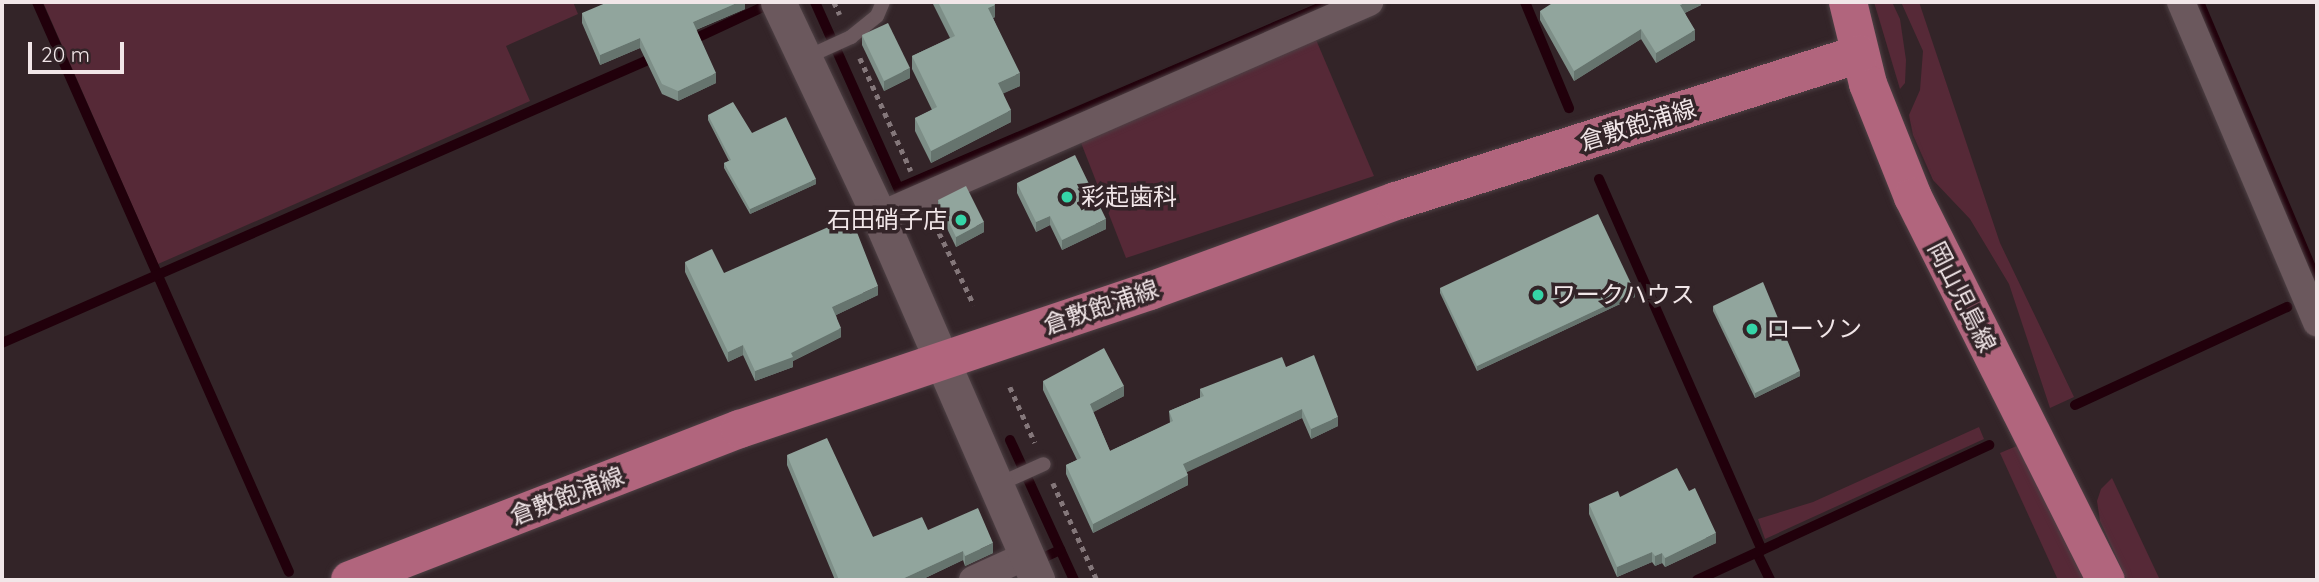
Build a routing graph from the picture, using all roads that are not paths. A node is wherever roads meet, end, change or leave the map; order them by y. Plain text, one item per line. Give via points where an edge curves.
1 (778, 2) edge
2 (883, 2) edge
3 (1369, 2) edge
4 (1847, 2) edge
5 (2182, 2) edge
6 (1859, 54) junction
7 (811, 55) junction
8 (905, 199) junction
9 (2317, 322) edge
10 (941, 360) junction
11 (1041, 465) dead end
12 (1005, 482) junction
13 (1032, 568) edge
14 (350, 580) edge
15 (973, 580) edge
16 (2106, 580) edge

1 - 7 street
2 - 7 lane via 877,16 848,38
3 - 8 street
4 - 6 main road, 岡山児島線
5 - 9 street
6 - 10 main road, 倉敷飽浦線 via 1396,201
6 - 16 main road, 岡山児島線 via 1941,259
7 - 8 street
8 - 10 street
10 - 12 street
10 - 14 main road, 倉敷飽浦線 via 740,429
11 - 12 lane
12 - 13 street
13 - 15 street

